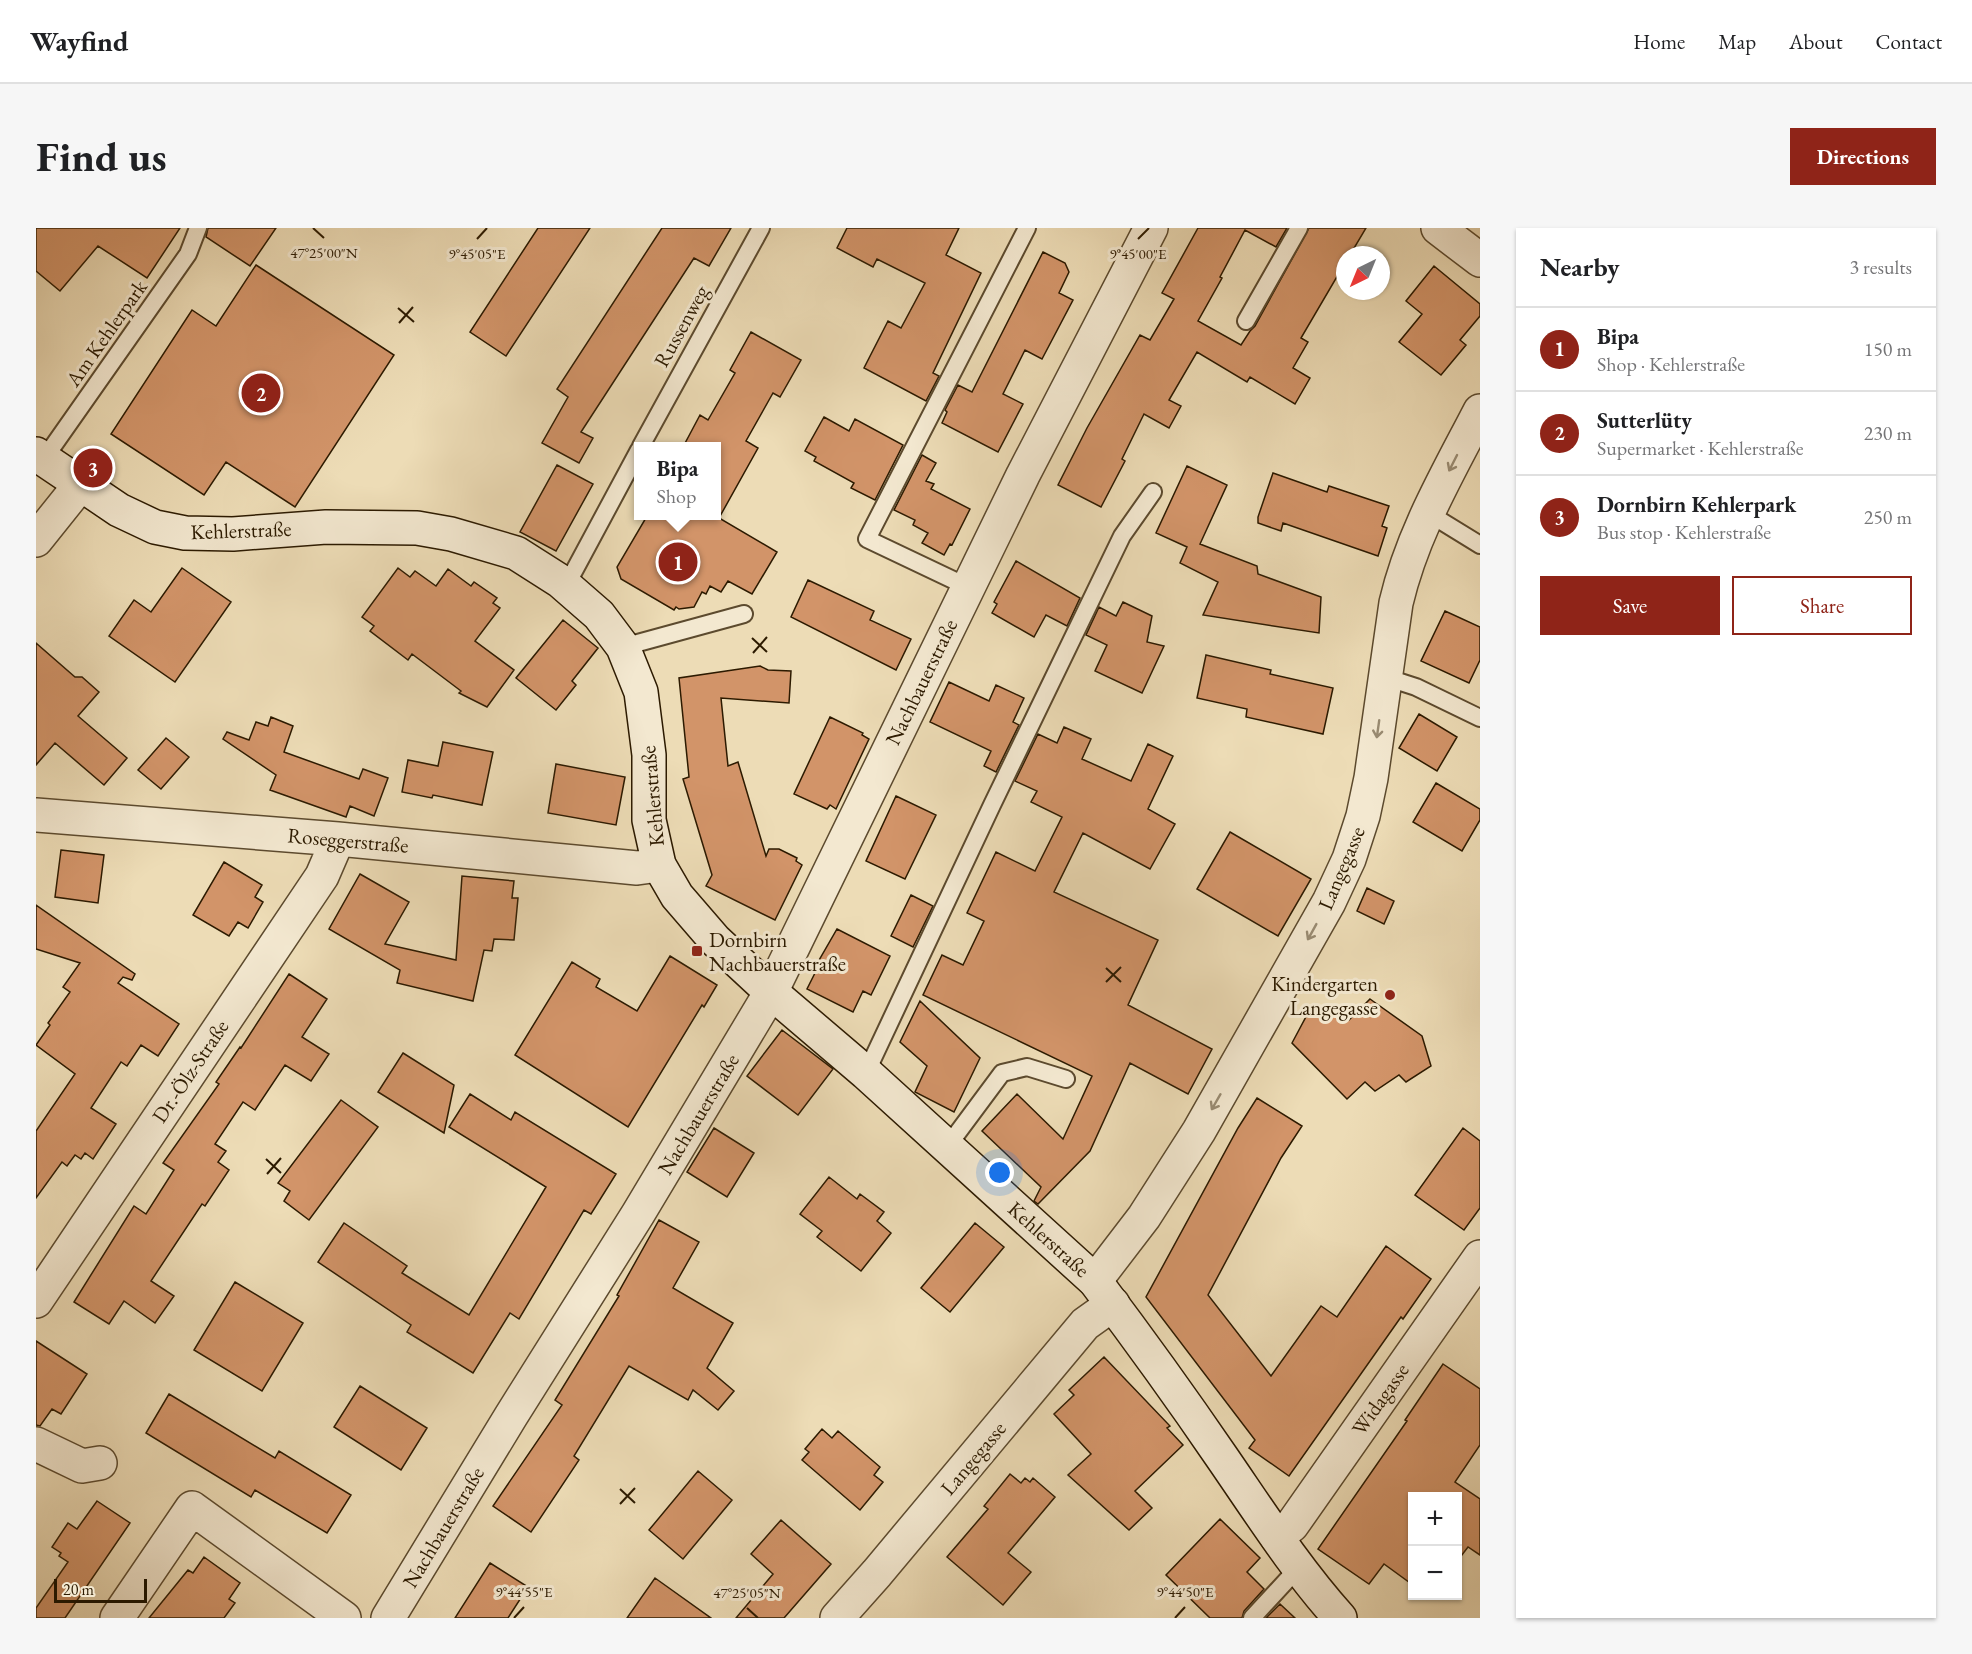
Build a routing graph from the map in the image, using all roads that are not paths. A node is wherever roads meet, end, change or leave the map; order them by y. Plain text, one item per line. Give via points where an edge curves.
1 (198, 228) edge
2 (761, 228) edge
3 (1027, 228) edge
4 (1150, 228) edge
5 (1299, 228) edge
6 (1438, 228) edge
7 (1480, 260) edge
8 (1246, 321) dead end
9 (1480, 411) edge
10 (643, 442) edge
11 (40, 456) edge
12 (634, 459) edge
13 (80, 485) junction
14 (1153, 492) dead end
15 (1428, 513) junction
16 (36, 540) edge
17 (1480, 545) edge
18 (566, 586) junction
19 (968, 587) junction
20 (744, 614) dead end
21 (623, 647) junction
22 (1385, 676) junction
23 (1480, 718) edge
24 (36, 815) edge
25 (338, 839) junction
26 (659, 865) junction
27 (771, 992) junction
28 (866, 1073) junction
29 (1066, 1078) dead end
30 (947, 1147) junction
31 (1480, 1257) edge
32 (1104, 1292) junction
33 (36, 1301) edge
34 (36, 1444) edge
35 (100, 1463) dead end
36 (1277, 1537) junction
37 (1299, 1567) junction
38 (117, 1618) edge
39 (344, 1618) edge
40 (388, 1618) edge
41 (837, 1618) edge
42 (1252, 1618) edge
43 (1340, 1618) edge

1 - 11 lane, Am Kehlerpark via 188,254
2 - 10 lane, Russenweg
3 - 19 lane via 867,539
4 - 19 street, Nachbauerstraße
5 - 8 lane
6 - 7 street
9 -> 15 street, Langegasse
11 - 13 street, Kehlerstraße
12 - 18 lane, Russenweg
13 - 16 street
13 - 18 street, Kehlerstraße via 155,527 184,533 233,534 326,527 417,528 451,534 516,553
14 - 28 lane via 1122,536
15 - 17 lane
15 - 22 street, Langegasse via 1402,575
18 - 21 street, Kehlerstraße via 599,615
19 - 27 street, Nachbauerstraße
20 - 21 lane
21 - 26 street, Kehlerstraße via 641,692 649,755 649,820
22 - 23 lane
22 -> 32 street, Langegasse via 1371,778 1349,859 1323,912
24 - 25 street, Roseggerstraße
25 - 26 street, Roseggerstraße via 637,868
25 - 33 street, Dr.-Ölz-Straße via 322,876
26 - 27 street, Kehlerstraße via 698,923
27 - 28 street, Kehlerstraße
27 - 40 street, Nachbauerstraße
28 - 30 street, Kehlerstraße
29 - 30 lane via 1027,1067 1002,1073
30 - 32 street, Kehlerstraße
31 - 36 street, Widagasse via 1292,1525
32 - 36 street, Kehlerstraße
32 - 41 street, Langegasse via 1085,1324
34 - 35 street via 82,1466
36 - 37 street, Kehlerstraße
37 - 42 lane
37 - 43 street, Kehlerstraße
38 - 39 street via 192,1508

